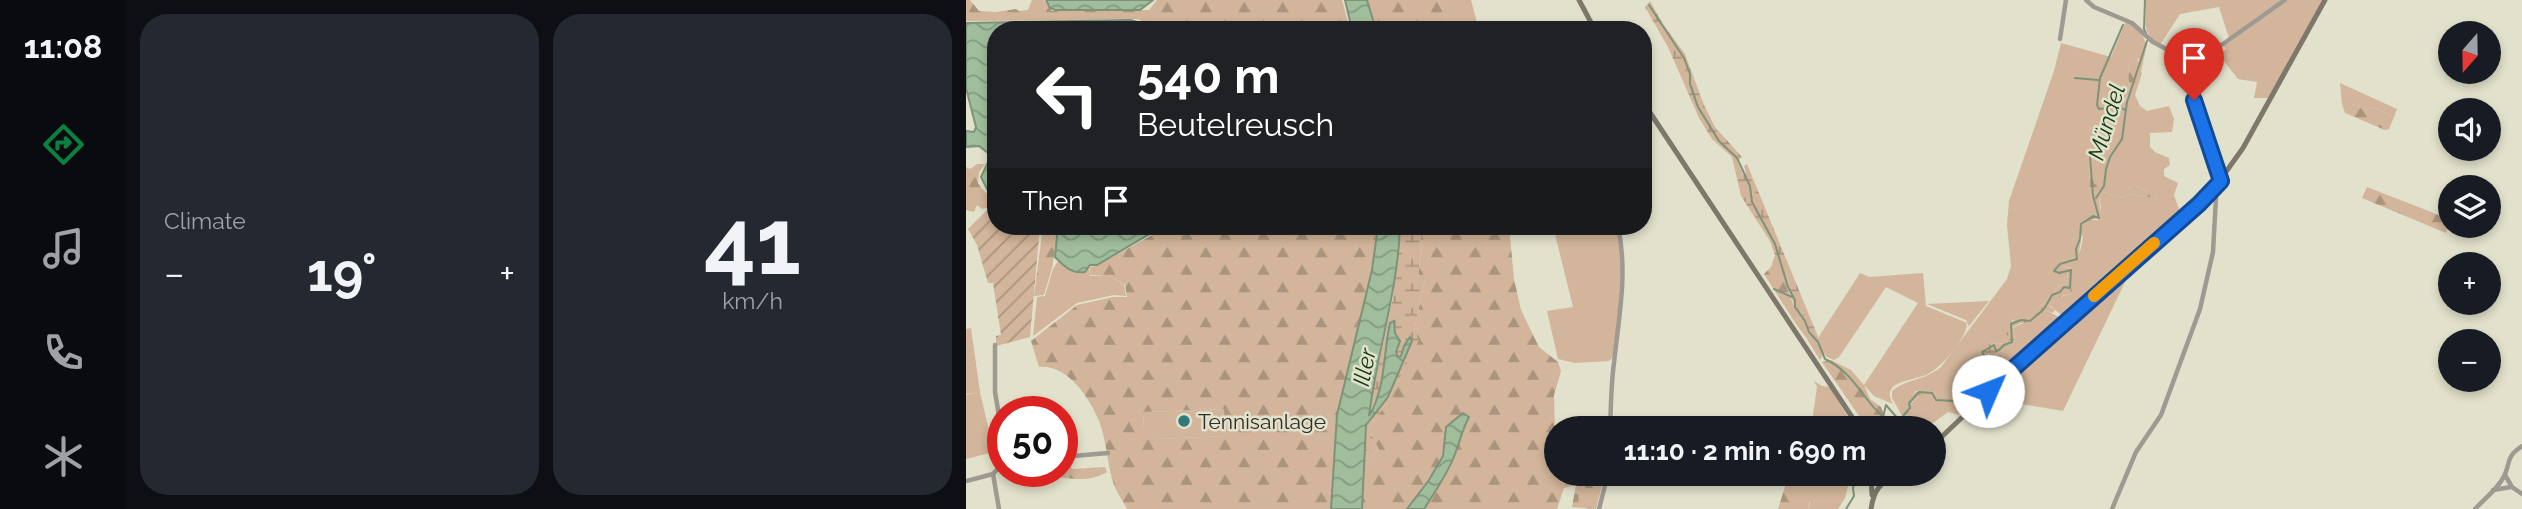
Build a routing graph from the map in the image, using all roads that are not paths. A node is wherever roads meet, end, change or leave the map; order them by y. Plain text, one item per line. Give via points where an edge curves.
1 (1579, 0) edge
2 (2066, 0) edge
3 (2086, 0) edge
4 (2285, 0) edge
5 (2325, 0) edge
6 (1590, 21) edge
7 (2060, 39) dead end
8 (2191, 62) junction
9 (1652, 116) edge
10 (2221, 181) junction
11 (2213, 190) junction
12 (1619, 235) edge
13 (995, 345) dead end
14 (996, 396) edge
15 (1611, 416) edge
16 (1851, 416) edge
17 (1946, 432) edge
18 (2522, 446) edge
19 (1108, 453) dead end
20 (1078, 456) edge
21 (2505, 475) junction
22 (987, 476) edge
23 (966, 481) edge
24 (1605, 486) edge
25 (1871, 486) edge
26 (1878, 486) edge
27 (995, 487) edge
28 (2512, 487) junction
29 (2493, 490) junction
30 (2522, 494) edge
31 (1871, 506) edge
32 (999, 509) edge
33 (1599, 509) edge
34 (2112, 509) edge
35 (2475, 509) edge

1 - 6 main road
2 - 7 street
3 - 8 street via 2132,23 2152,43
4 - 8 street
5 - 10 main road
8 - 10 street via 2196,112
9 - 16 main road
10 - 11 main road
11 - 17 main road
11 - 34 street via 2213,252 2200,309 2161,415 2136,452
12 - 15 street via 1623,267
13 - 14 street
18 - 21 street via 2506,464
19 - 20 street
21 - 28 street
21 - 29 street
22 - 23 street
24 - 33 street
25 - 31 main road
26 - 31 main road
27 - 32 street
28 - 29 street
28 - 30 street
29 - 35 street

